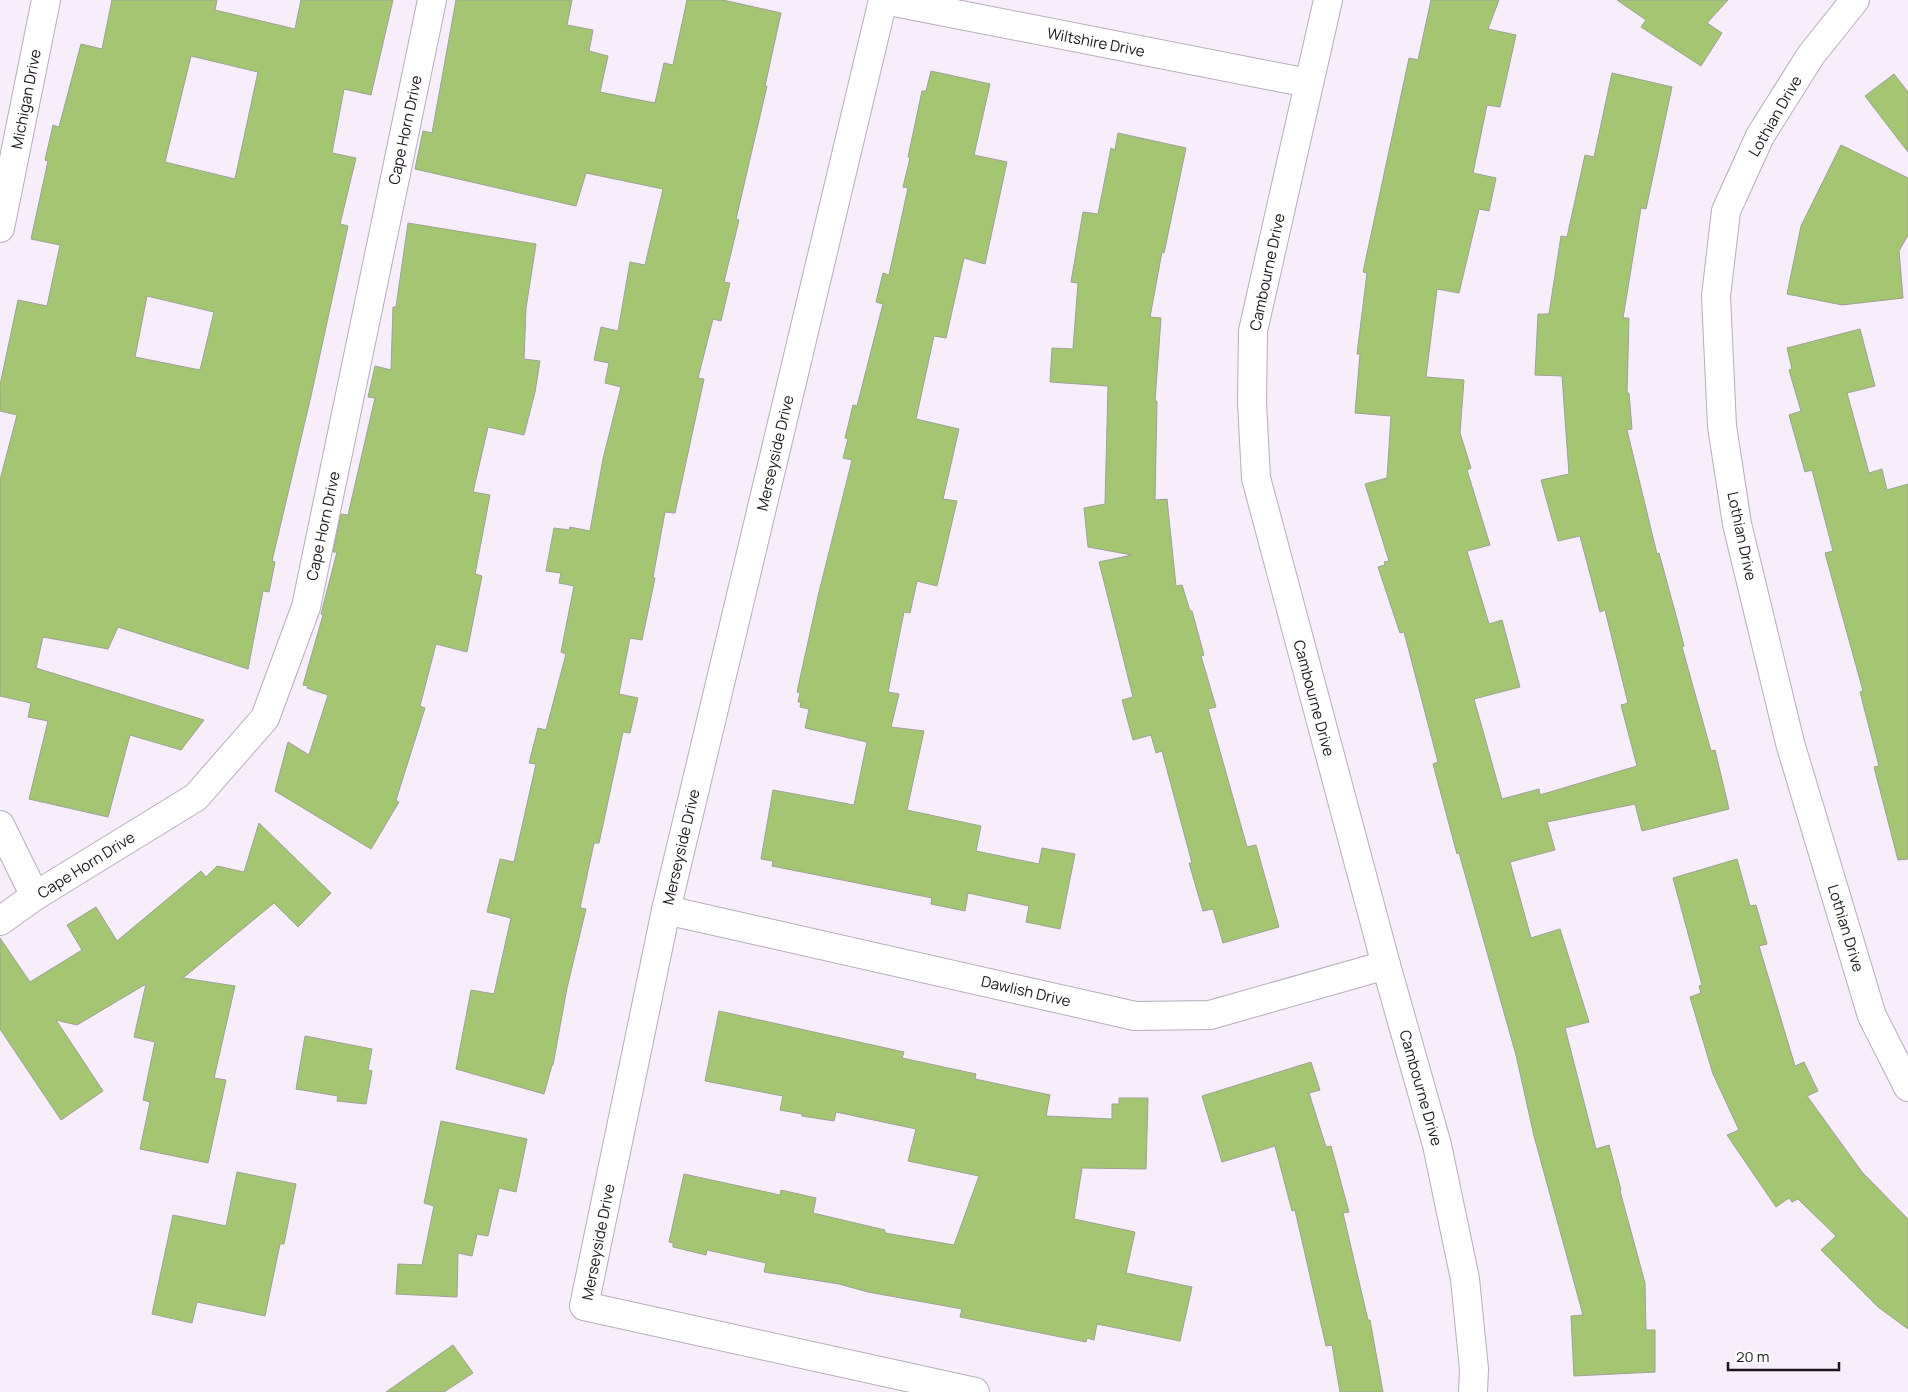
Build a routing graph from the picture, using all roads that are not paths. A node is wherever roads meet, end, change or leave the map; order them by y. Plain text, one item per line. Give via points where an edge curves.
1 (46, 0) edge
2 (432, 0) edge
3 (884, 0) edge
4 (1328, 0) edge
5 (1855, 0) edge
6 (1308, 84) junction
7 (0, 228) edge
8 (0, 825) edge
9 (35, 896) junction
10 (666, 910) junction
11 (0, 921) edge
12 (1386, 965) junction
13 (1908, 1087) edge
14 (975, 1392) edge
15 (1473, 1392) edge

1 - 7 street, Michigan Drive
2 - 9 street, Cape Horn Drive via 306,607 265,718 196,797
3 - 6 street, Wiltshire Drive
3 - 10 street, Merseyside Drive
4 - 6 street, Cambourne Drive
5 - 13 street, Lothian Drive via 1811,55 1760,136 1726,210 1716,296 1722,426 1737,524 1790,743 1872,1016
6 - 12 street, Cambourne Drive via 1253,331 1254,467
8 - 9 street
9 - 11 street, Cape Horn Drive
10 - 12 street, Dawlish Drive via 1135,1016 1210,1016
10 - 14 street, Merseyside Drive via 584,1306
12 - 15 street, Cambourne Drive via 1437,1145 1465,1278 1474,1369

